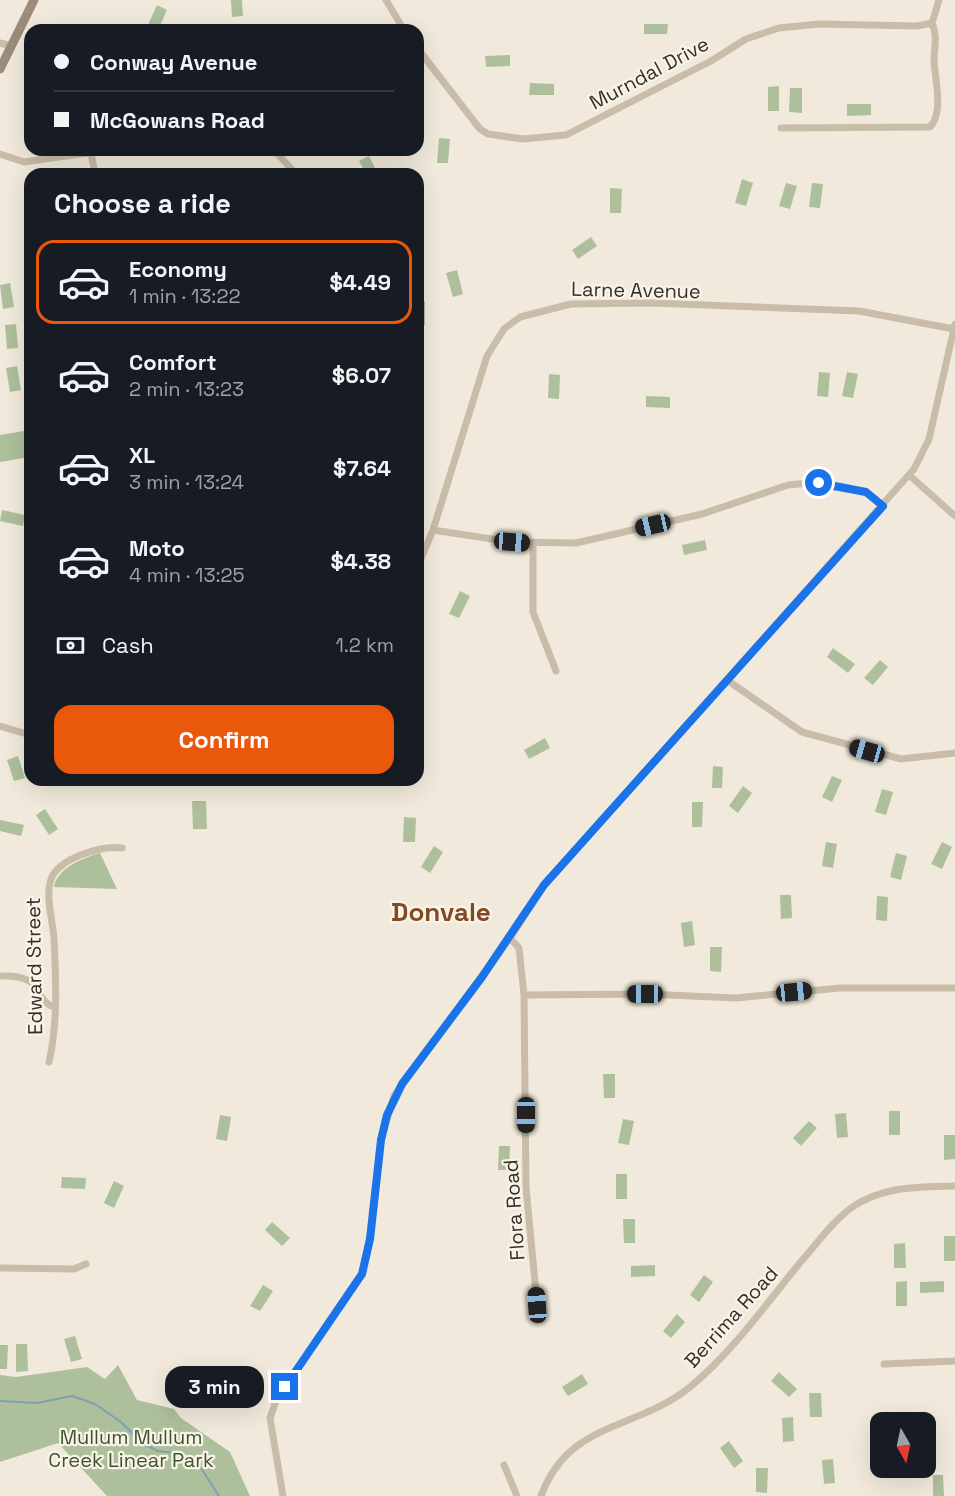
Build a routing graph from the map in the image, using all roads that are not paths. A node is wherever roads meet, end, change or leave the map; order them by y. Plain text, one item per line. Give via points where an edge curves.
1 (34, 0) edge
2 (386, 0) edge
3 (939, 0) edge
4 (932, 23) junction
5 (401, 24) edge
6 (0, 43) edge
7 (11, 46) junction
8 (424, 57) edge
9 (0, 69) edge
10 (781, 128) dead end
11 (0, 154) edge
12 (69, 156) edge
13 (280, 156) edge
14 (290, 168) edge
15 (954, 326) edge
16 (953, 338) edge
17 (909, 475) junction
18 (883, 506) junction
19 (955, 516) edge
20 (434, 530) junction
21 (533, 543) junction
22 (424, 552) edge
23 (556, 671) dead end
24 (727, 680) junction
25 (0, 726) edge
26 (24, 733) edge
27 (955, 753) edge
28 (122, 848) dead end
29 (510, 938) junction
30 (0, 976) edge
31 (955, 988) edge
32 (525, 995) junction
33 (54, 1007) junction
34 (49, 1062) dead end
35 (955, 1186) edge
36 (86, 1264) dead end
37 (0, 1268) edge
38 (537, 1305) dead end
39 (955, 1361) edge
40 (884, 1364) dead end
41 (504, 1465) dead end
42 (283, 1496) edge
43 (517, 1496) edge
44 (541, 1496) edge

1 - 7 street
2 - 5 street
3 - 4 street
4 - 8 street, Murndal Drive via 779,27 746,39 566,135 523,140 480,129
4 - 10 street via 938,96 930,128
6 - 7 street
7 - 9 street
11 - 12 street via 24,162
13 - 14 street
15 - 16 street
15 - 20 street, Larne Avenue via 859,311 652,303 571,304 520,318 504,329 487,356
16 - 17 street via 926,450
17 - 18 street
17 - 19 street
18 - 21 street via 861,490 799,483 702,514 576,543
18 - 24 street
20 - 21 street
20 - 22 street, Larne Avenue
21 - 23 street via 533,612
24 - 27 street via 802,732 901,759
24 - 29 street via 544,885
25 - 26 street
28 - 33 street, Edward Street via 97,848 60,866 52,877 49,890
29 - 32 street, Flora Road via 519,948
29 - 42 street via 394,1096 381,1140 370,1239 362,1274 271,1411
30 - 33 street via 28,980
31 - 32 street via 840,988 736,998
32 - 38 street, Flora Road via 526,1187
33 - 34 street, Edward Street
35 - 44 street, Berrima Road via 888,1190 850,1209 702,1376 653,1411 585,1439 561,1461
36 - 37 street via 74,1269
39 - 40 street
41 - 43 street

